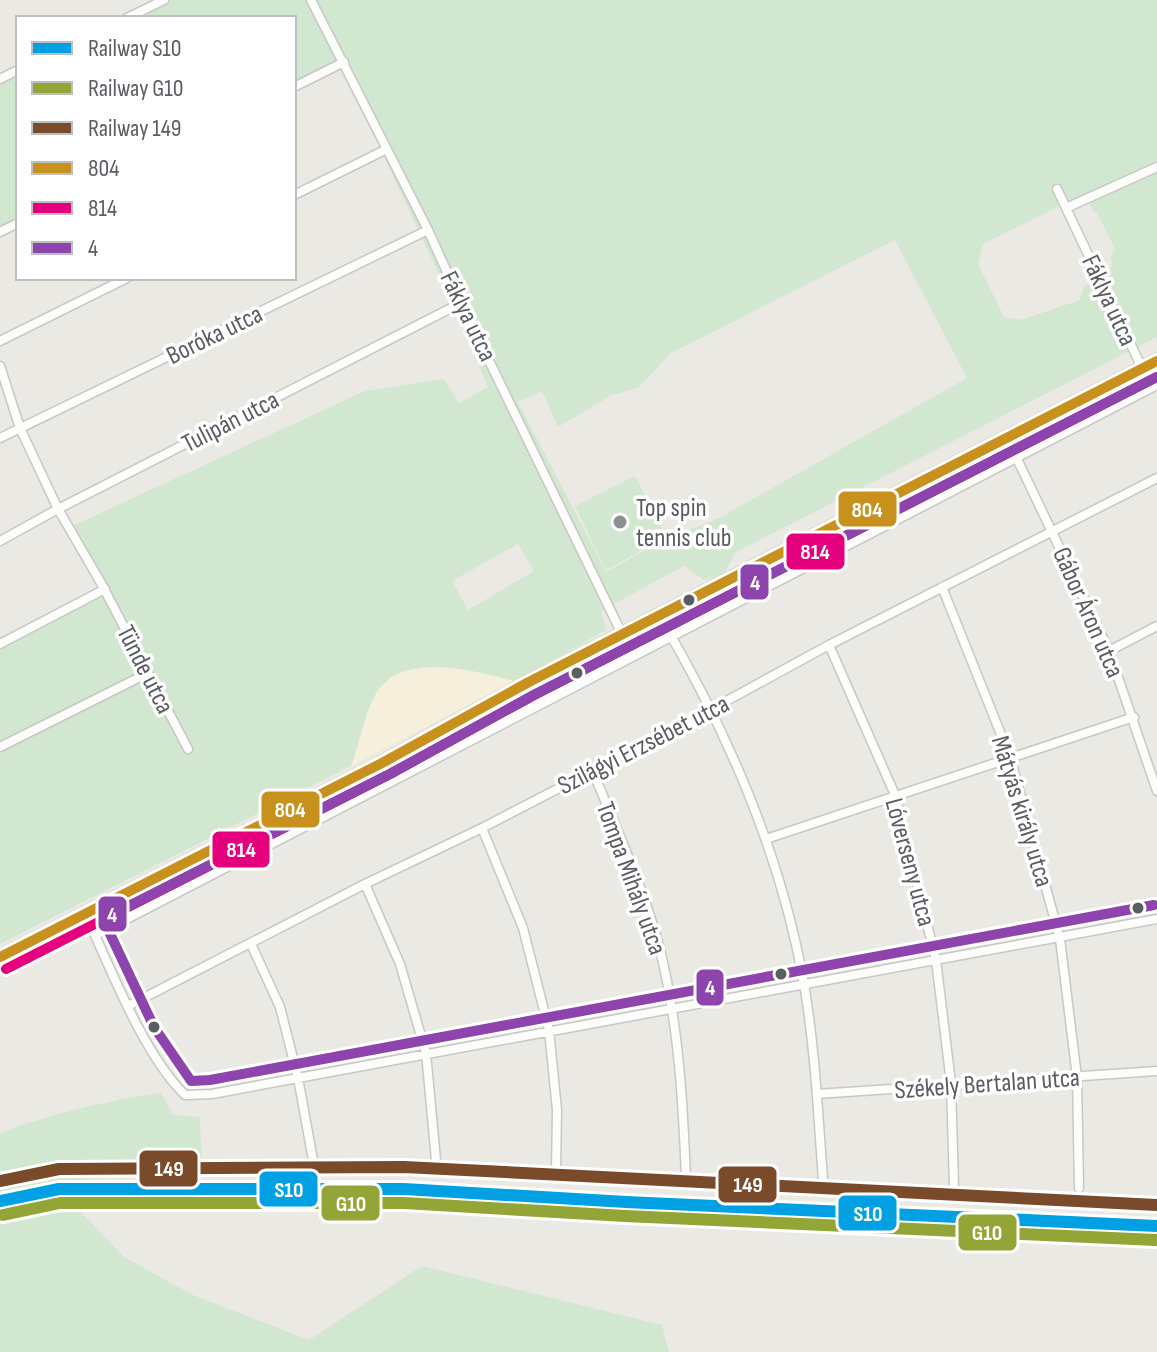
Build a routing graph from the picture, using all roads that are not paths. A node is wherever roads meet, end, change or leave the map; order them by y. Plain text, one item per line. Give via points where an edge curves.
1 (164, 0) edge
2 (311, 0) edge
3 (131, 16) edge
4 (344, 62) junction
5 (296, 86) edge
6 (385, 150) junction
7 (1157, 167) edge
8 (1057, 189) dead end
9 (296, 194) edge
10 (1066, 208) junction
11 (428, 230) junction
12 (123, 280) edge
13 (461, 303) junction
14 (0, 341) edge
15 (1157, 361) edge
16 (0, 366) edge
17 (1142, 368) junction
18 (1157, 385) edge
19 (20, 428) junction
20 (0, 438) edge
21 (1007, 438) junction
22 (1017, 458) junction
23 (1157, 478) edge
24 (58, 509) junction
25 (1054, 532) junction
26 (0, 541) edge
27 (942, 587) junction
28 (105, 589) junction
29 (660, 617) junction
30 (1157, 626) edge
31 (622, 634) junction
32 (672, 636) junction
33 (0, 644) edge
34 (829, 645) junction
35 (1109, 651) junction
36 (148, 673) junction
37 (710, 710) junction
38 (1134, 717) junction
39 (0, 747) edge
40 (188, 749) dead end
41 (1010, 757) junction
42 (592, 769) junction
43 (1155, 774) edge
44 (1157, 791) edge
45 (895, 795) junction
46 (482, 828) junction
47 (766, 839) junction
48 (201, 854) junction
49 (213, 875) junction
50 (365, 884) junction
51 (85, 913) junction
52 (1157, 919) edge
53 (96, 935) junction
54 (1060, 939) junction
55 (251, 944) junction
56 (0, 957) edge
57 (936, 960) junction
58 (804, 984) junction
59 (128, 1006) junction
60 (671, 1009) junction
61 (549, 1030) junction
62 (426, 1053) junction
63 (1157, 1071) edge
64 (1077, 1077) junction
65 (298, 1078) junction
66 (951, 1083) junction
67 (817, 1094) junction
68 (313, 1160) dead end
69 (436, 1160) dead end
70 (556, 1170) dead end
71 (686, 1179) dead end
72 (823, 1179) dead end
73 (954, 1187) dead end
74 (1079, 1188) dead end

1 - 3 street
2 - 4 street, Fáklya utca
4 - 5 street
4 - 6 street, Fáklya utca
6 - 9 street
6 - 11 street, Fáklya utca
7 - 10 street
8 - 10 street, Fáklya utca
10 - 17 street, Fáklya utca
11 - 13 street, Fáklya utca
11 - 19 street, Boróka utca
12 - 14 street
13 - 24 street, Tulipán utca
13 - 31 street, Fáklya utca
15 - 17 main road
16 - 19 street, Tünde utca
17 - 21 main road
18 - 22 street
19 - 20 street, Boróka utca
19 - 24 street, Tünde utca
21 - 22 street, Gábor Áron utca
21 - 29 main road
22 - 25 street, Gábor Áron utca
22 - 32 street
23 - 25 street, Szilágyi Erzsébet utca
24 - 26 street, Tulipán utca
24 - 28 street, Tünde utca
25 - 27 street, Szilágyi Erzsébet utca
25 - 35 street, Gábor Áron utca
27 - 34 street, Szilágyi Erzsébet utca
27 - 41 street, Mátyás király utca
28 - 33 street
28 - 36 street, Tünde utca
29 - 31 main road
29 - 32 street
30 - 35 street
31 - 48 main road
32 - 37 street
32 - 49 street
34 - 37 street, Szilágyi Erzsébet utca
34 - 45 street, Lóverseny utca
35 - 38 street, Gábor Áron utca
36 - 39 street
36 - 40 street, Tünde utca
37 - 42 street, Szilágyi Erzsébet utca
37 - 47 street
38 - 41 street
38 - 43 street, Gábor Áron utca
41 - 45 street
41 - 54 street, Mátyás király utca
42 - 46 street, Szilágyi Erzsébet utca
42 - 60 street, Tompa Mihály utca via 661,953
43 - 44 street, Gábor Áron utca
45 - 47 street
45 - 57 street, Lóverseny utca
46 - 50 street, Szilágyi Erzsébet utca
46 - 61 street via 523,928
47 - 58 street
48 - 49 street
48 - 51 main road
49 - 53 street
50 - 55 street, Szilágyi Erzsébet utca
50 - 62 street via 400,964
51 - 53 street
51 - 56 main road
52 - 54 street
53 - 59 street
54 - 57 street
54 - 64 street, Mátyás király utca
55 - 59 street, Szilágyi Erzsébet utca
55 - 65 street via 280,1007
57 - 58 street
57 - 66 street, Lóverseny utca
58 - 60 street
58 - 67 street
59 - 65 street via 169,1079 185,1095
60 - 61 street
60 - 71 street, Tompa Mihály utca via 682,1082
61 - 62 street
61 - 70 street
62 - 65 street
62 - 69 street
63 - 64 street, Székely Bertalan utca
64 - 66 street, Székely Bertalan utca
64 - 74 street, Mátyás király utca
65 - 68 street
66 - 67 street, Székely Bertalan utca
66 - 73 street, Lóverseny utca
67 - 72 street

